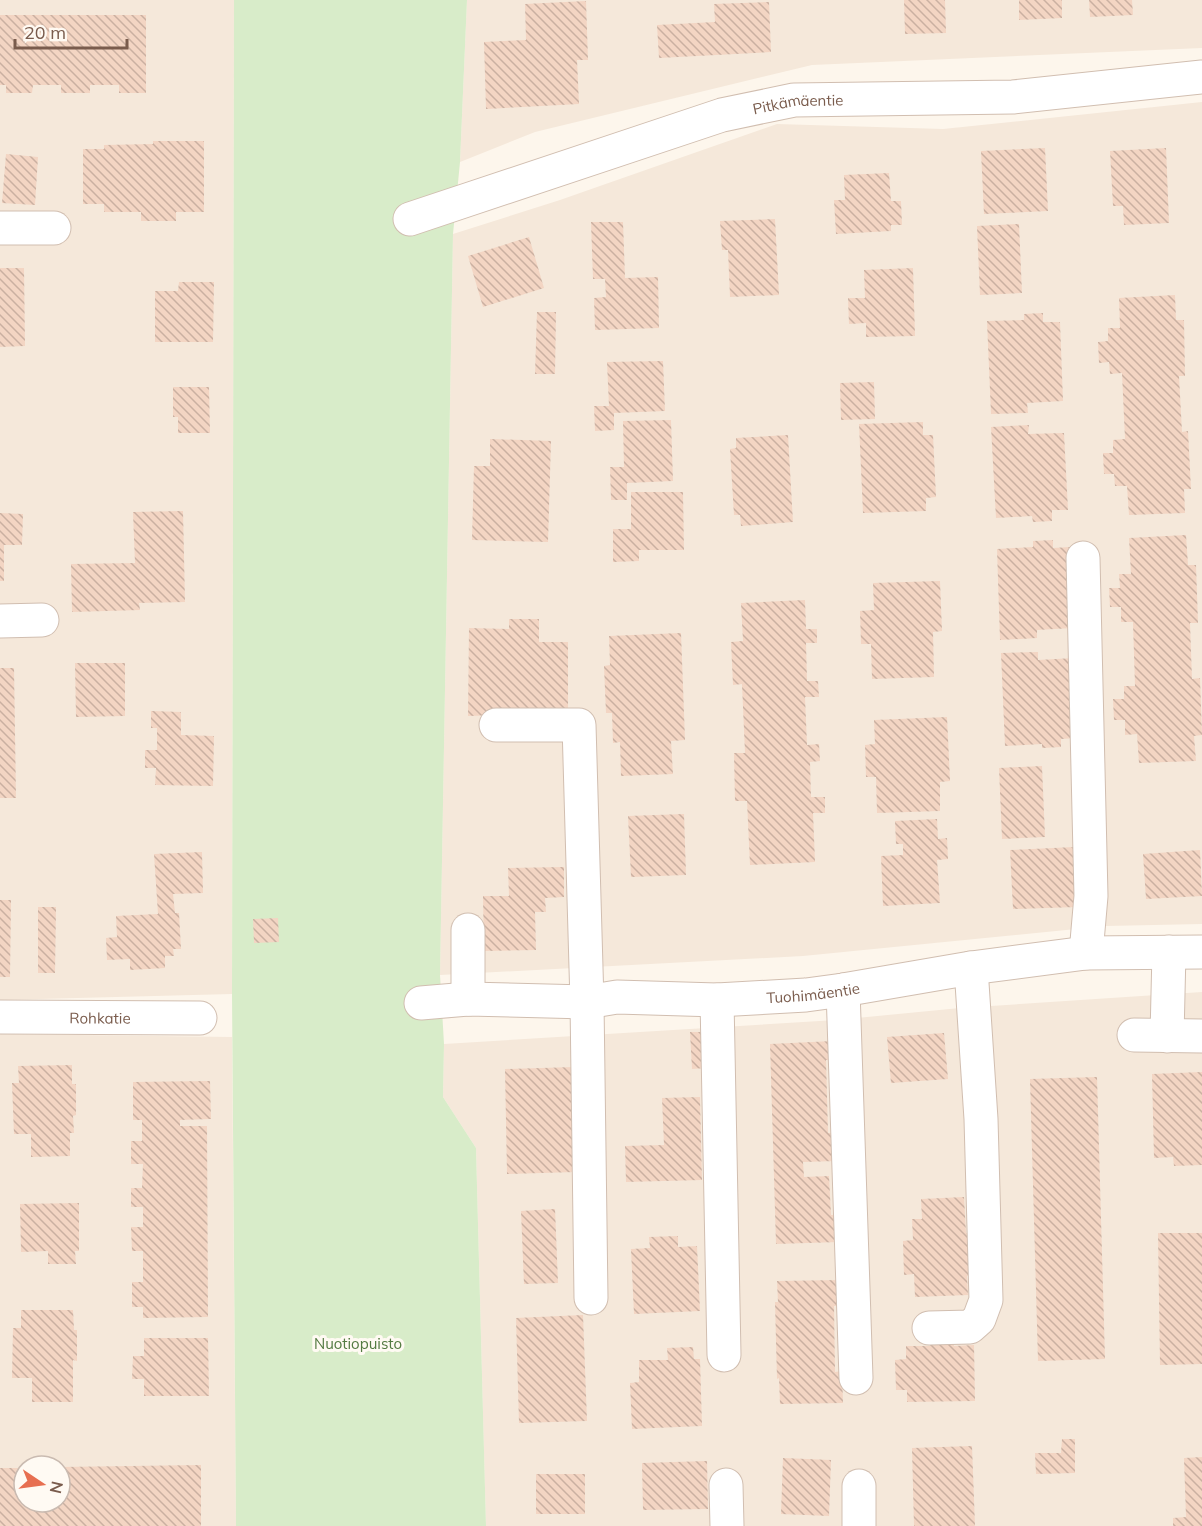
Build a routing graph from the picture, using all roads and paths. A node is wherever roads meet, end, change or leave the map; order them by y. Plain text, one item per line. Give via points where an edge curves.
1 (1202, 77) edge
2 (411, 219) dead end
3 (0, 228) edge
4 (54, 228) dead end
5 (1083, 558) dead end
6 (42, 620) dead end
7 (0, 621) edge
8 (496, 725) dead end
9 (468, 930) dead end
10 (1169, 952) junction
11 (1202, 952) edge
12 (1086, 953) junction
13 (970, 968) junction
14 (843, 990) junction
15 (468, 999) junction
16 (717, 1000) junction
17 (587, 1002) junction
18 (421, 1003) dead end
19 (0, 1017) edge
20 (200, 1018) dead end
21 (1134, 1035) dead end
22 (1167, 1036) junction
23 (1202, 1036) edge
24 (591, 1298) dead end
25 (929, 1328) dead end
26 (724, 1355) dead end
27 (856, 1378) dead end
28 (726, 1485) dead end
29 (859, 1486) dead end
30 (727, 1526) edge
31 (859, 1526) edge

1 - 2 street, Pitkämäentie via 1013,97 794,99 722,115
3 - 4 street
5 - 12 street via 1091,896
6 - 7 street
8 - 17 street via 579,725
9 - 15 street
10 - 11 street, Tuohimäentie
10 - 12 street, Tuohimäentie
10 - 22 street
12 - 13 street, Tuohimäentie
13 - 14 street, Tuohimäentie
13 - 25 street via 981,1119 986,1300 980,1319 970,1327
14 - 16 street, Tuohimäentie
14 - 27 street
15 - 17 street, Tuohimäentie
15 - 18 street, Tuohimäentie
16 - 17 street, Tuohimäentie via 616,997
16 - 26 street
17 - 24 street
19 - 20 street, Rohkatie
21 - 22 street
22 - 23 street
28 - 30 street
29 - 31 street

